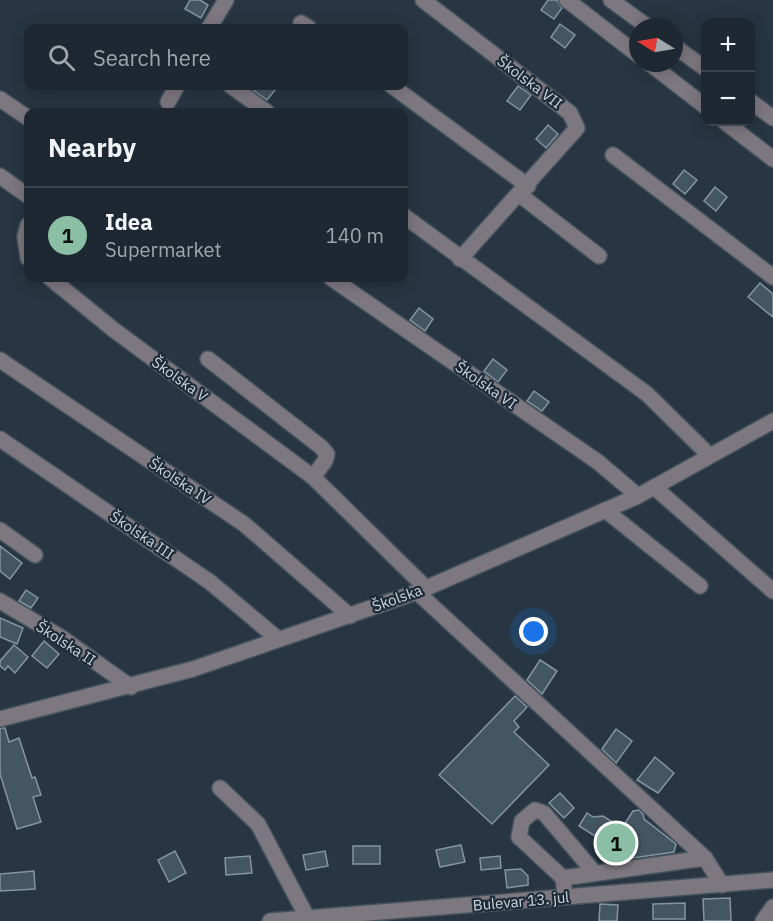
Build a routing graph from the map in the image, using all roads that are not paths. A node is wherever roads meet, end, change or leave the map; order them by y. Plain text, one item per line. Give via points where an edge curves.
1 (226, 0) edge
2 (423, 0) edge
3 (567, 0) edge
4 (611, 0) edge
5 (636, 18) edge
6 (211, 24) edge
7 (629, 48) edge
8 (683, 53) edge
9 (701, 66) edge
10 (660, 72) edge
11 (175, 90) edge
12 (237, 90) edge
13 (397, 90) edge
14 (0, 99) edge
15 (168, 102) dead end
16 (701, 104) edge
17 (755, 105) edge
18 (261, 108) edge
19 (24, 115) edge
20 (773, 118) edge
21 (730, 126) edge
22 (614, 155) dead end
23 (773, 159) edge
24 (0, 176) edge
25 (524, 190) junction
26 (24, 193) edge
27 (408, 219) edge
28 (599, 256) dead end
29 (460, 260) junction
30 (773, 277) edge
31 (55, 282) edge
32 (337, 282) edge
33 (208, 359) dead end
34 (0, 360) edge
35 (773, 421) edge
36 (0, 439) edge
37 (709, 455) junction
38 (313, 477) junction
39 (654, 487) junction
40 (638, 496) junction
41 (605, 510) junction
42 (0, 530) edge
43 (35, 555) dead end
44 (700, 586) dead end
45 (421, 590) junction
46 (773, 591) edge
47 (0, 601) edge
48 (350, 616) junction
49 (278, 639) junction
50 (131, 687) junction
51 (0, 719) edge
52 (220, 788) dead end
53 (705, 858) junction
54 (594, 872) junction
55 (563, 878) junction
56 (773, 880) edge
57 (722, 885) junction
58 (565, 898) junction
59 (773, 907) edge
60 (307, 920) edge
61 (270, 921) edge
62 (763, 921) edge

1 - 6 street
2 - 25 street, Školska VII via 576,120 577,128
3 - 7 street
4 - 5 street
8 - 9 street
10 - 16 street
11 - 15 street
12 - 18 street
13 - 25 street
14 - 19 street
17 - 20 street
21 - 23 street
22 - 30 street
24 - 26 street
25 - 28 street
25 - 29 street, Školska VII
27 - 29 street
29 - 37 street via 647,394
31 - 38 street, Školska V
32 - 40 street, Školska VI via 598,462
33 - 38 street via 321,447 327,454 326,461
34 - 48 street, Školska IV via 244,524
35 - 37 street, Školska
36 - 49 street, Školska III via 210,582
37 - 39 street, Školska
38 - 45 street, Školska V
39 - 40 street, Školska
39 - 46 street
40 - 41 street, Školska
41 - 44 street
41 - 45 street, Školska
42 - 43 street
45 - 48 street, Školska
45 - 53 street, Školska V
47 - 50 street, Školska II via 62,638
48 - 49 street, Školska
49 - 50 street, Školska
50 - 51 street, Školska
52 - 60 street via 258,824
53 - 54 street
53 - 57 street, Školska V
54 - 55 street
54 - 55 street via 544,813 535,810 522,821 519,837
55 - 58 street
56 - 57 street, Bulevar 13. jul
57 - 58 street, Bulevar 13. jul
58 - 60 street, Bulevar 13. jul
59 - 62 street
60 - 61 street, Bulevar 13. jul

